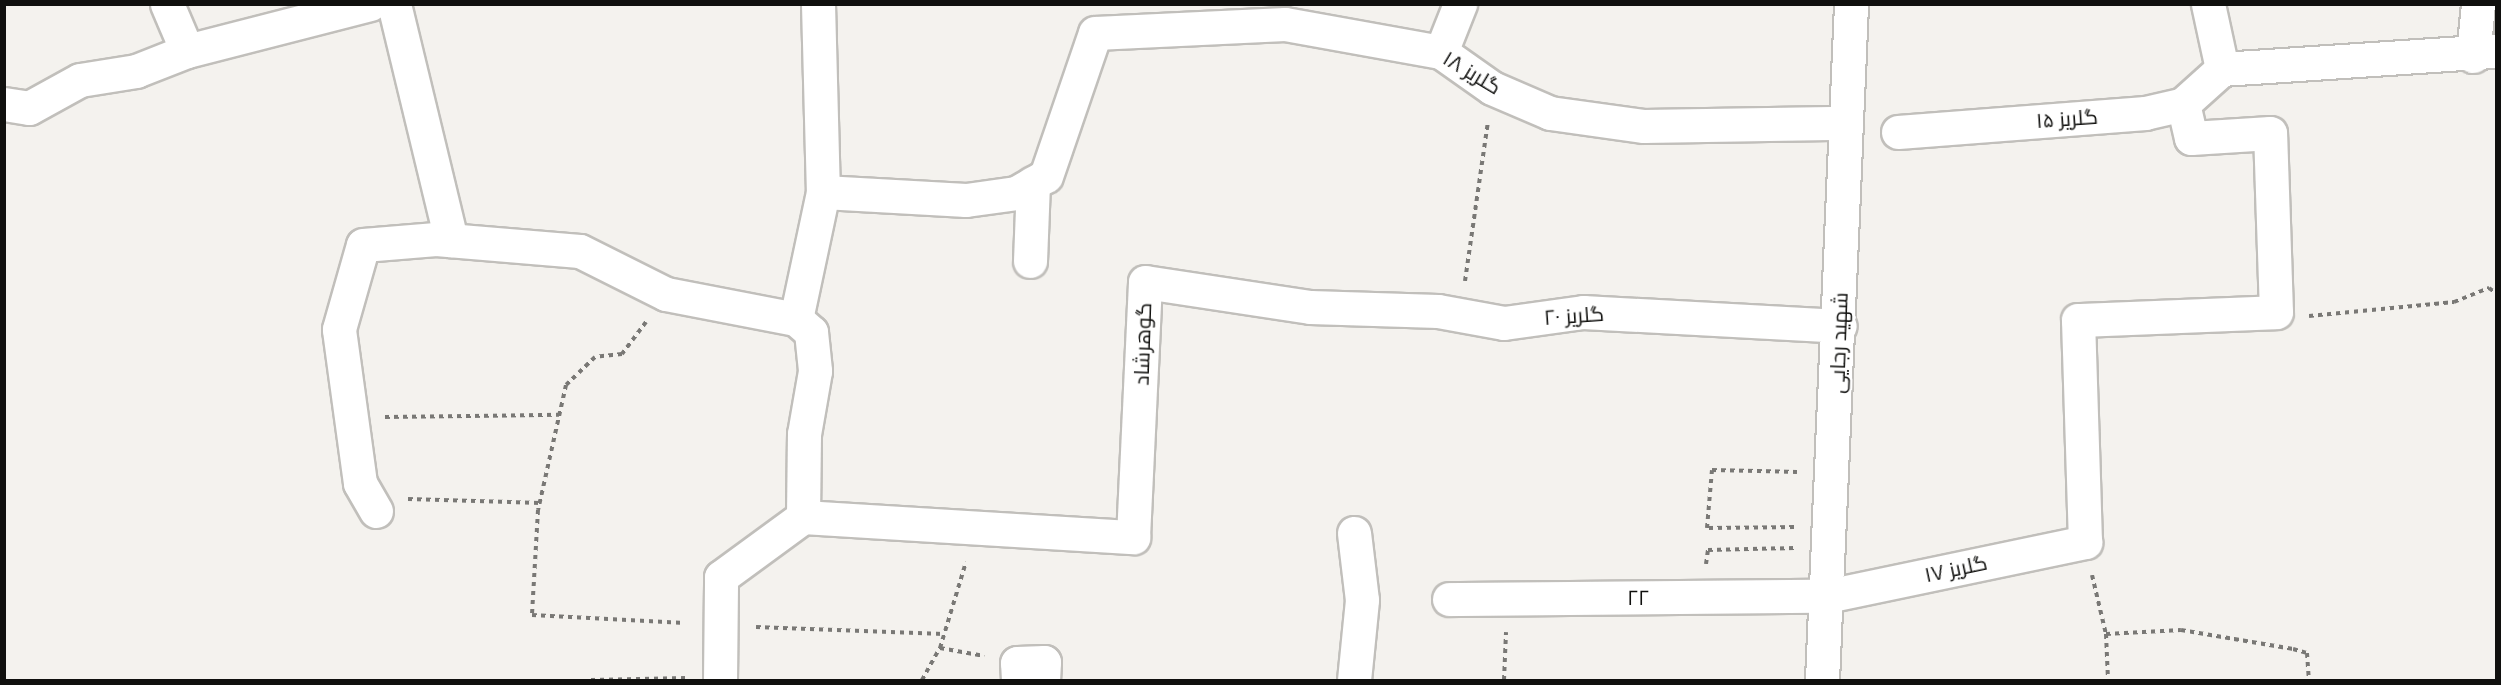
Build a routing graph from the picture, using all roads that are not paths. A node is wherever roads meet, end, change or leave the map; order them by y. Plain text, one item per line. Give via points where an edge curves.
1 (167, 4) edge
2 (370, 4) edge
3 (394, 4) edge
4 (818, 4) edge
5 (1460, 4) edge
6 (1851, 4) edge
7 (2208, 4) edge
8 (2478, 4) edge
9 (187, 51) junction
10 (1441, 52) junction
11 (2485, 53) edge
12 (2222, 69) junction
13 (4, 104) edge
14 (2183, 104) junction
15 (1846, 123) junction
16 (1898, 132) dead end
17 (1033, 183) junction
18 (823, 192) junction
19 (451, 240) junction
20 (1030, 261) dead end
21 (1310, 307) joint
22 (796, 319) junction
23 (1840, 326) junction
24 (372, 505) road end
25 (803, 517) junction
26 (1354, 533) dead end
27 (1827, 596) junction
28 (1449, 599) dead end
29 (720, 679) edge
30 (1354, 681) edge
31 (1822, 681) edge

1 - 9 street
2 - 9 street
3 - 19 street
4 - 18 street
5 - 10 street
6 - 15 street, شهید رجایی
7 - 12 street
8 - 11 street
9 - 13 street via 136,71 80,80 29,108
10 - 15 street, گلریز ۱۸ via 1492,88 1550,113 1644,126
10 - 17 street, گلریز ۱۸ via 1285,24 1095,33 1046,176
11 - 12 street
12 - 14 street, گلریز ۱۵
14 - 16 street, گلریز ۱۵ via 2145,113
14 - 27 street, گلریز ۱۷ via 2191,138 2270,133 2276,312 2078,320 2085,542
15 - 23 street, شهید رجایی
17 - 18 street via 1016,193 966,200
17 - 20 street
18 - 22 street
19 - 22 street via 580,251 666,294
19 - 24 street via 363,245 339,329 360,483
21 - 23 street, گلریز ۲۰ via 1461,315 1504,323 1583,312
21 - 25 street, گوهرشاد via 1145,282 1133,537
22 - 25 street via 811,332 815,371 804,434
23 - 27 street, شهید رجایی
25 - 29 street via 721,577
26 - 30 street via 1362,600
27 - 28 street, ۲۲
27 - 31 street, شهید رجایی

